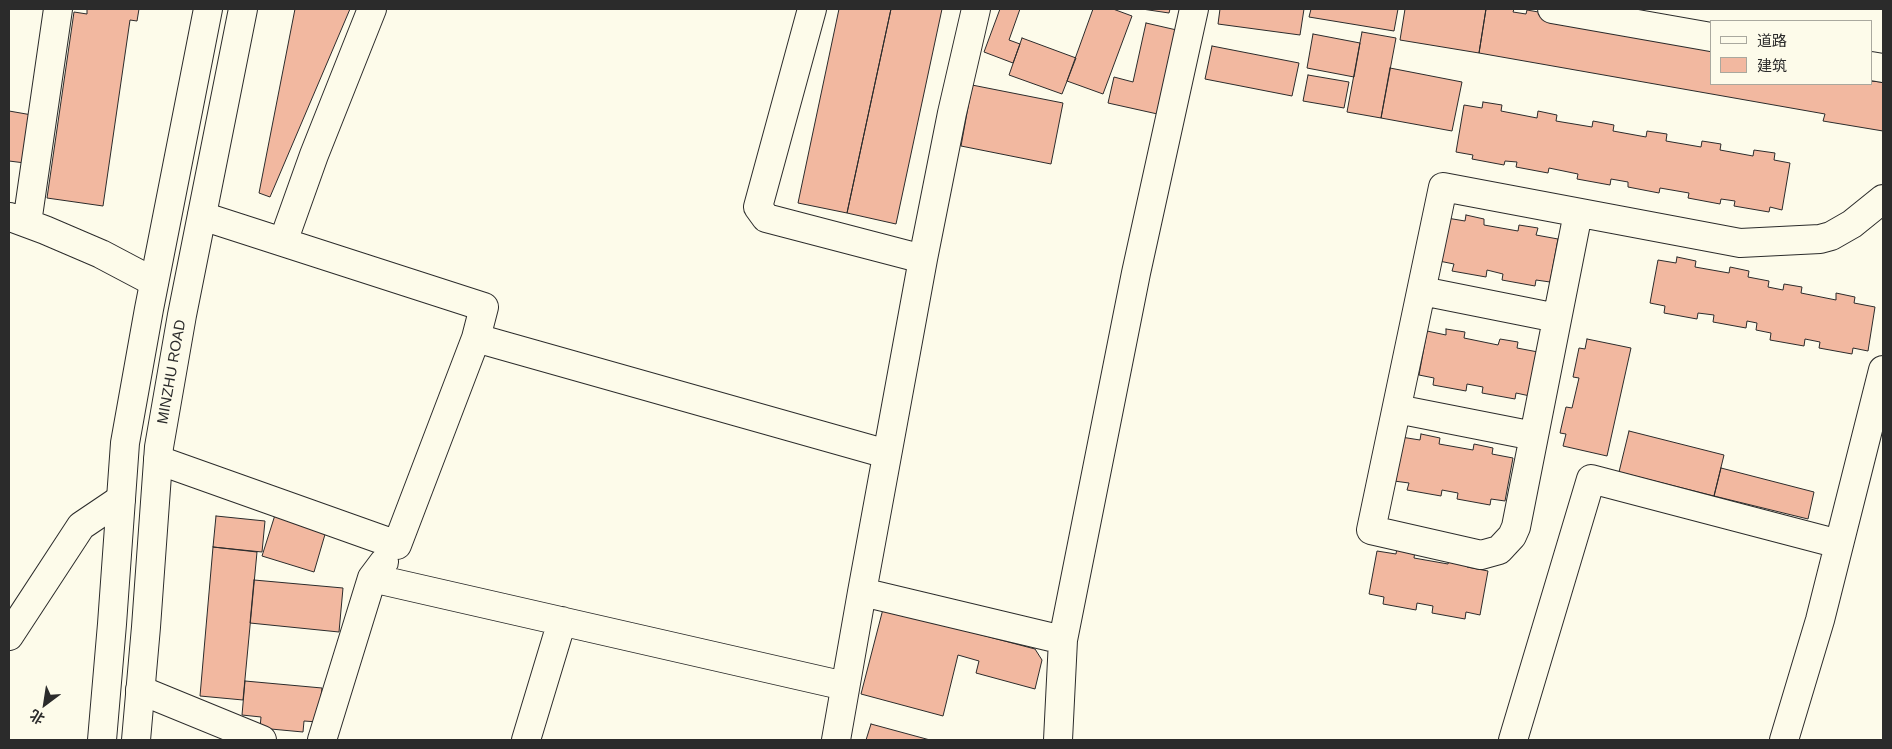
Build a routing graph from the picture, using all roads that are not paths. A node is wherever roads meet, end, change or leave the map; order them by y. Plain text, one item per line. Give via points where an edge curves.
1 (58, 9) edge
2 (208, 9) edge
3 (244, 9) edge
4 (372, 9) edge
5 (812, 9) edge
6 (976, 9) edge
7 (1194, 9) edge
8 (1552, 9) edge
9 (1710, 37) edge
10 (1883, 199) edge
11 (1578, 213) junction
12 (202, 216) junction
13 (18, 220) edge
14 (283, 242) junction
15 (923, 259) junction
16 (154, 282) junction
17 (1422, 291) junction
18 (1557, 318) junction
19 (476, 338) junction
20 (1883, 370) edge
21 (1396, 408) junction
22 (1534, 436) junction
23 (887, 454) junction
24 (158, 460) junction
25 (121, 499) junction
26 (1840, 544) junction
27 (397, 545) junction
28 (372, 578) junction
29 (862, 592) junction
30 (562, 621) junction
31 (9, 636) edge
32 (1063, 640) junction
33 (846, 686) junction
34 (140, 690) junction
35 (102, 740) edge
36 (136, 740) edge
37 (262, 740) edge
38 (322, 740) edge
39 (526, 740) edge
40 (836, 740) edge
41 (1058, 740) edge
42 (1512, 740) edge
43 (1784, 740) edge

1 - 13 street
2 - 16 street
3 - 12 street, MINZHU ROAD
4 - 14 street
5 - 15 street via 758,207 766,218
6 - 15 street
7 - 32 street via 1136,273
8 - 9 street
10 - 11 street via 1852,224 1820,240 1740,244
11 - 17 street via 1443,187
11 - 18 street
12 - 14 street
12 - 24 street, MINZHU ROAD
13 - 16 street via 101,254
14 - 19 street via 484,307
15 - 23 street
16 - 25 street via 125,443
17 - 18 street
17 - 21 street
18 - 22 street
19 - 23 street
19 - 27 street
20 - 26 street
21 - 22 street
21 - 22 street via 1371,530 1481,555 1499,550 1512,536
23 - 29 street
24 - 27 street
24 - 34 street, MINZHU ROAD
25 - 31 street via 81,526
25 - 35 street
26 - 42 street via 1591,479
26 - 43 street
27 - 28 street
28 - 30 street
28 - 38 street
29 - 32 street
29 - 33 street
30 - 33 street
30 - 39 street
32 - 41 street
33 - 40 street
34 - 36 street, MINZHU ROAD
34 - 37 street

